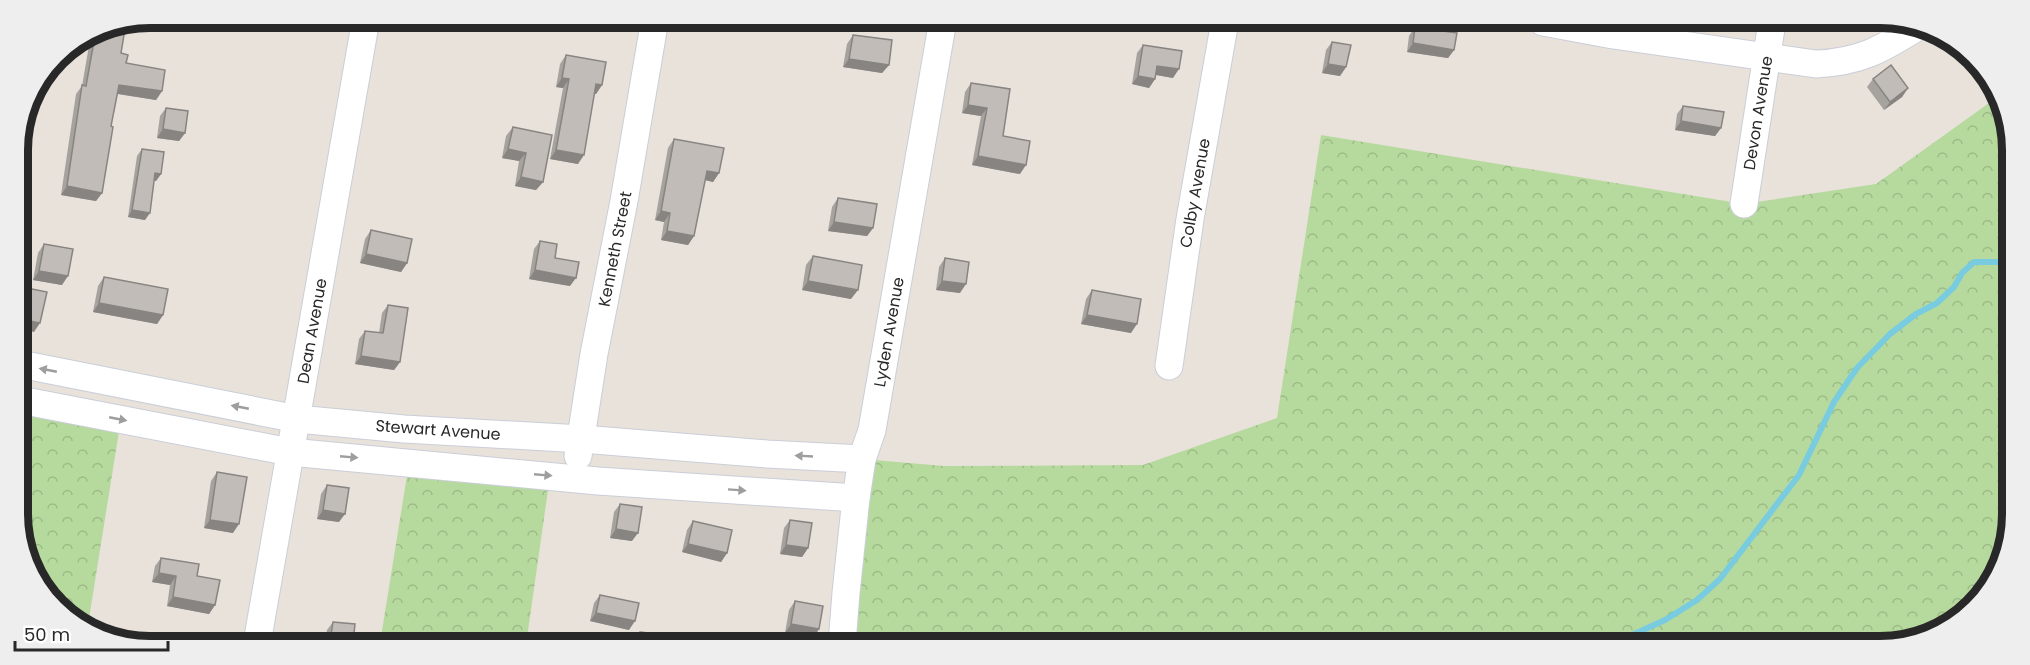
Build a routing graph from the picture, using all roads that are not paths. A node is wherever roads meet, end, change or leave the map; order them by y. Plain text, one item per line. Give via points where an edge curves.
1 (364, 28) edge
2 (653, 28) edge
3 (942, 28) edge
4 (1224, 28) edge
5 (1573, 28) edge
6 (1771, 28) edge
7 (1908, 32) edge
8 (1766, 58) junction
9 (1744, 204) dead end
10 (28, 366) edge
11 (1168, 366) dead end
12 (28, 402) edge
13 (297, 418) junction
14 (582, 439) junction
15 (290, 452) junction
16 (862, 459) junction
17 (574, 478) junction
18 (856, 498) junction
19 (257, 636) edge
20 (843, 636) edge

1 - 13 street, Dean Avenue
2 - 14 street, Kenneth Street
3 - 16 street, Lyden Avenue via 872,430
4 - 11 street, Colby Avenue
5 - 8 street
6 - 8 street, Devon Avenue
7 - 8 street via 1871,54 1841,63
8 - 9 street, Devon Avenue
13 -> 10 street, Stewart Avenue
12 -> 15 street, Stewart Avenue
13 - 14 street, Stewart Avenue via 404,429
13 - 15 street, Dean Avenue
16 -> 14 street, Stewart Avenue
14 - 17 street, Kenneth Street
15 -> 17 street, Stewart Avenue
15 - 19 street, Dean Avenue
16 - 18 street, Lyden Avenue
17 -> 18 street, Stewart Avenue
18 - 20 street, Lyden Avenue

